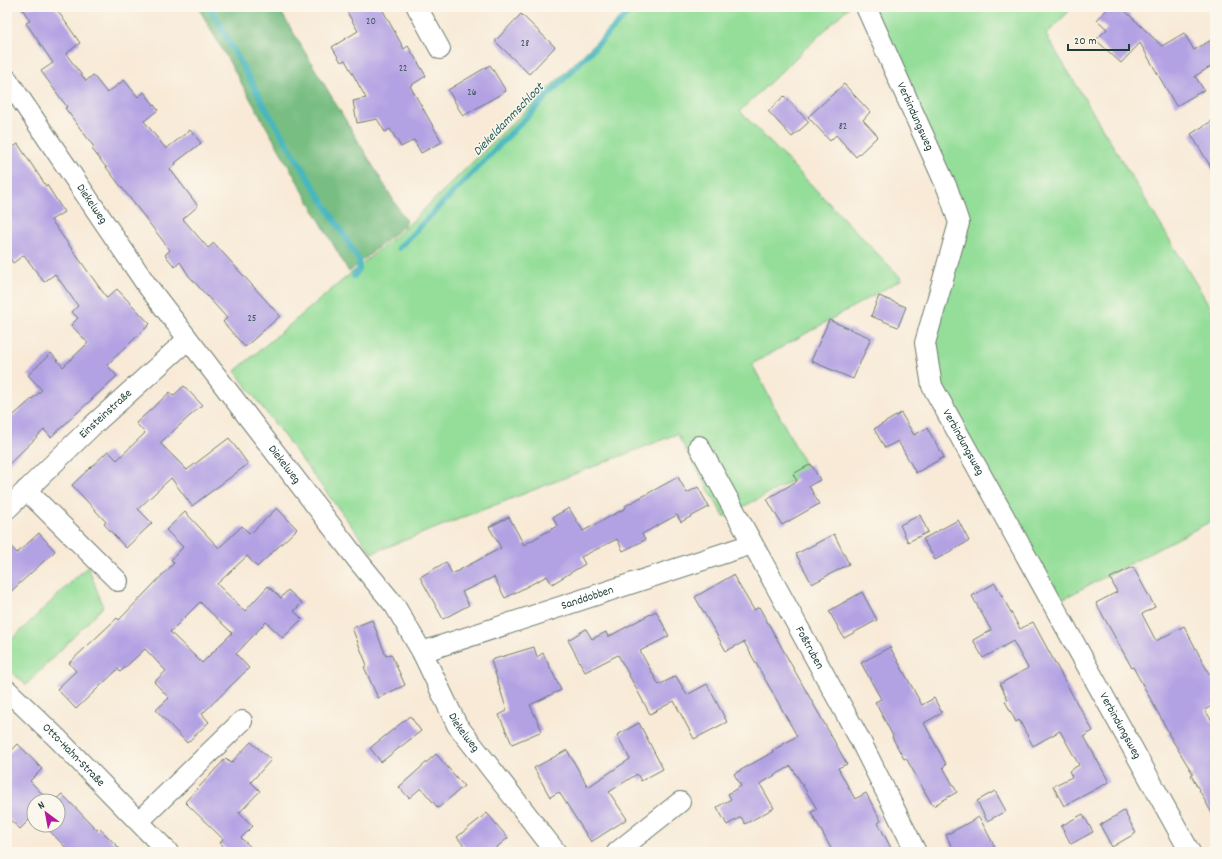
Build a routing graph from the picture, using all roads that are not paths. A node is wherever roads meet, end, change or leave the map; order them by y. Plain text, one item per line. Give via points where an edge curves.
1 (417, 7) edge
2 (866, 7) edge
3 (440, 49) dead end
4 (7, 79) edge
5 (187, 340) junction
6 (699, 446) dead end
7 (26, 490) junction
8 (7, 509) edge
9 (752, 544) junction
10 (118, 581) dead end
11 (422, 652) junction
12 (7, 690) edge
13 (242, 721) dead end
14 (680, 802) dead end
15 (139, 822) junction
16 (168, 852) edge
17 (556, 852) edge
18 (617, 852) edge
19 (916, 852) edge
20 (1190, 852) edge

1 - 3 street
2 - 20 street, Verbindungsweg via 948,190 959,223 925,343 932,386
4 - 5 street, Diekelweg
5 - 7 street, Einsteinstraße
5 - 11 street, Diekelweg via 395,606
6 - 9 street, Foßtruben
7 - 8 street, Einsteinstraße
7 - 10 street
9 - 11 street, Sanddobben
9 - 19 street, Foßtruben via 859,738
11 - 17 street, Diekelweg via 458,725
12 - 15 street, Otto-Hahn-Straße
13 - 15 street
14 - 18 street
15 - 16 street, Otto-Hahn-Straße

